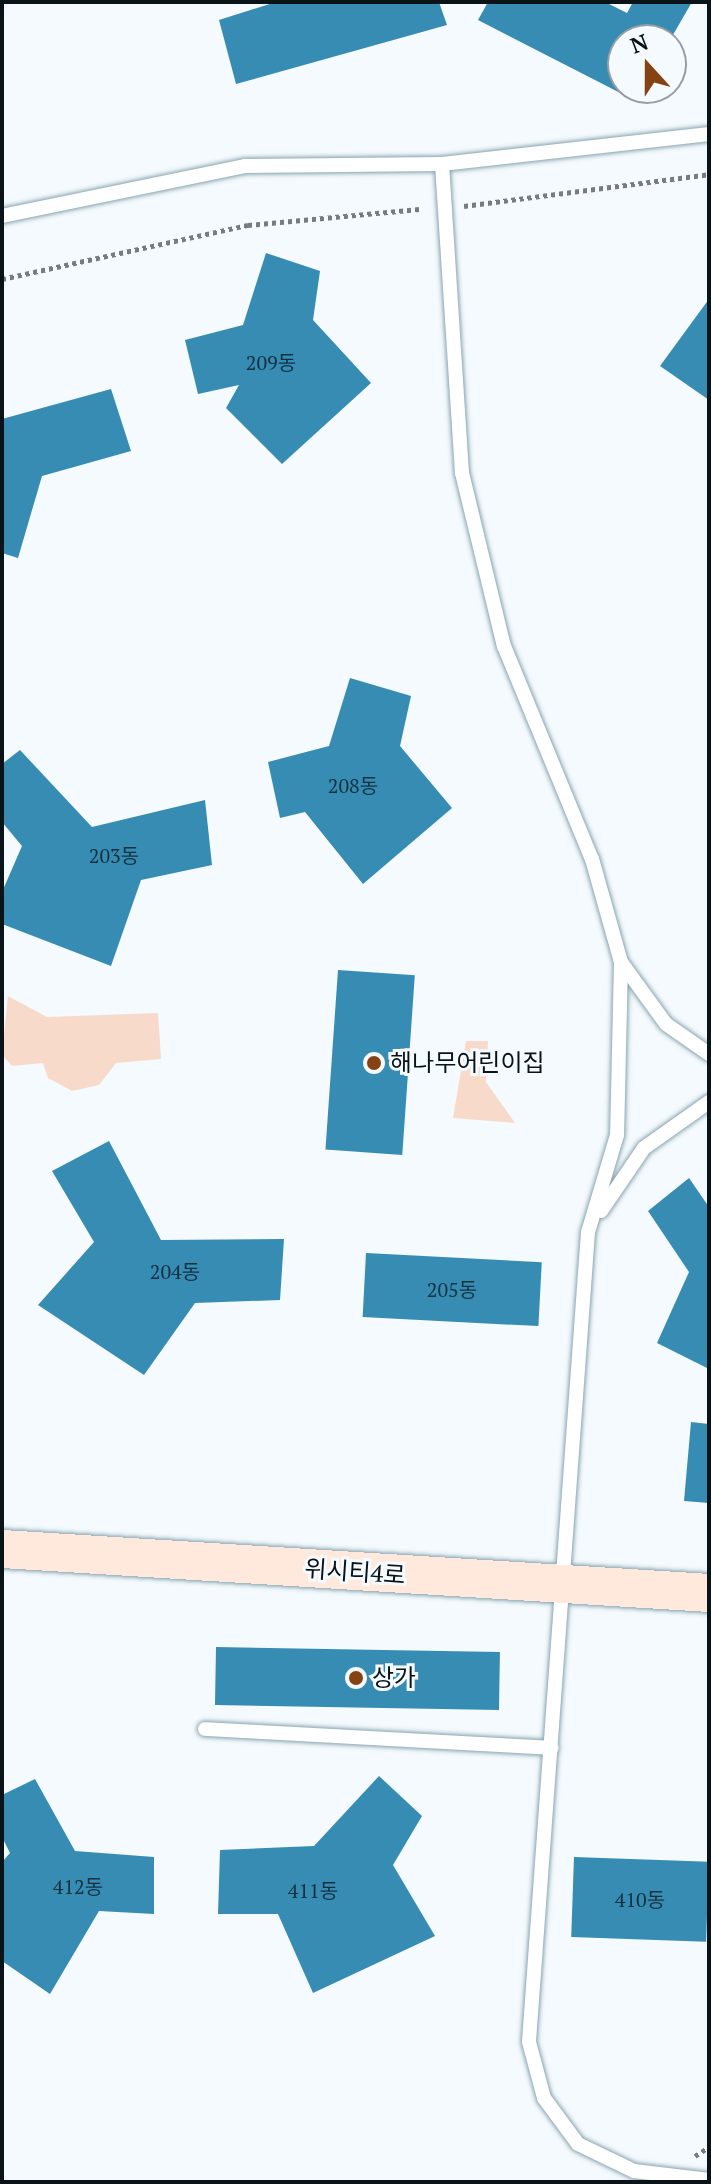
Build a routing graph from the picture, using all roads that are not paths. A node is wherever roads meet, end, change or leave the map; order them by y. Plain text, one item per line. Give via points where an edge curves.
1 (709, 134) edge
2 (442, 164) junction
3 (2, 216) edge
4 (621, 962) junction
5 (709, 1054) edge
6 (709, 1102) edge
7 (588, 1232) junction
8 (2, 1549) edge
9 (562, 1585) junction
10 (709, 1593) edge
11 (205, 1729) dead end
12 (551, 1748) junction
13 (700, 2180) edge

1 - 2 lane
2 - 3 lane via 245,166
2 - 4 lane via 462,473 504,646 592,859
4 - 5 lane via 666,1024
4 - 7 lane via 617,1135
6 - 7 lane via 644,1148
7 - 9 lane
8 - 9 street, 위시티4로
9 - 10 street, 위시티4로
9 - 12 lane
11 - 12 lane
12 - 13 lane via 529,2042 533,2070 578,2144 634,2171

